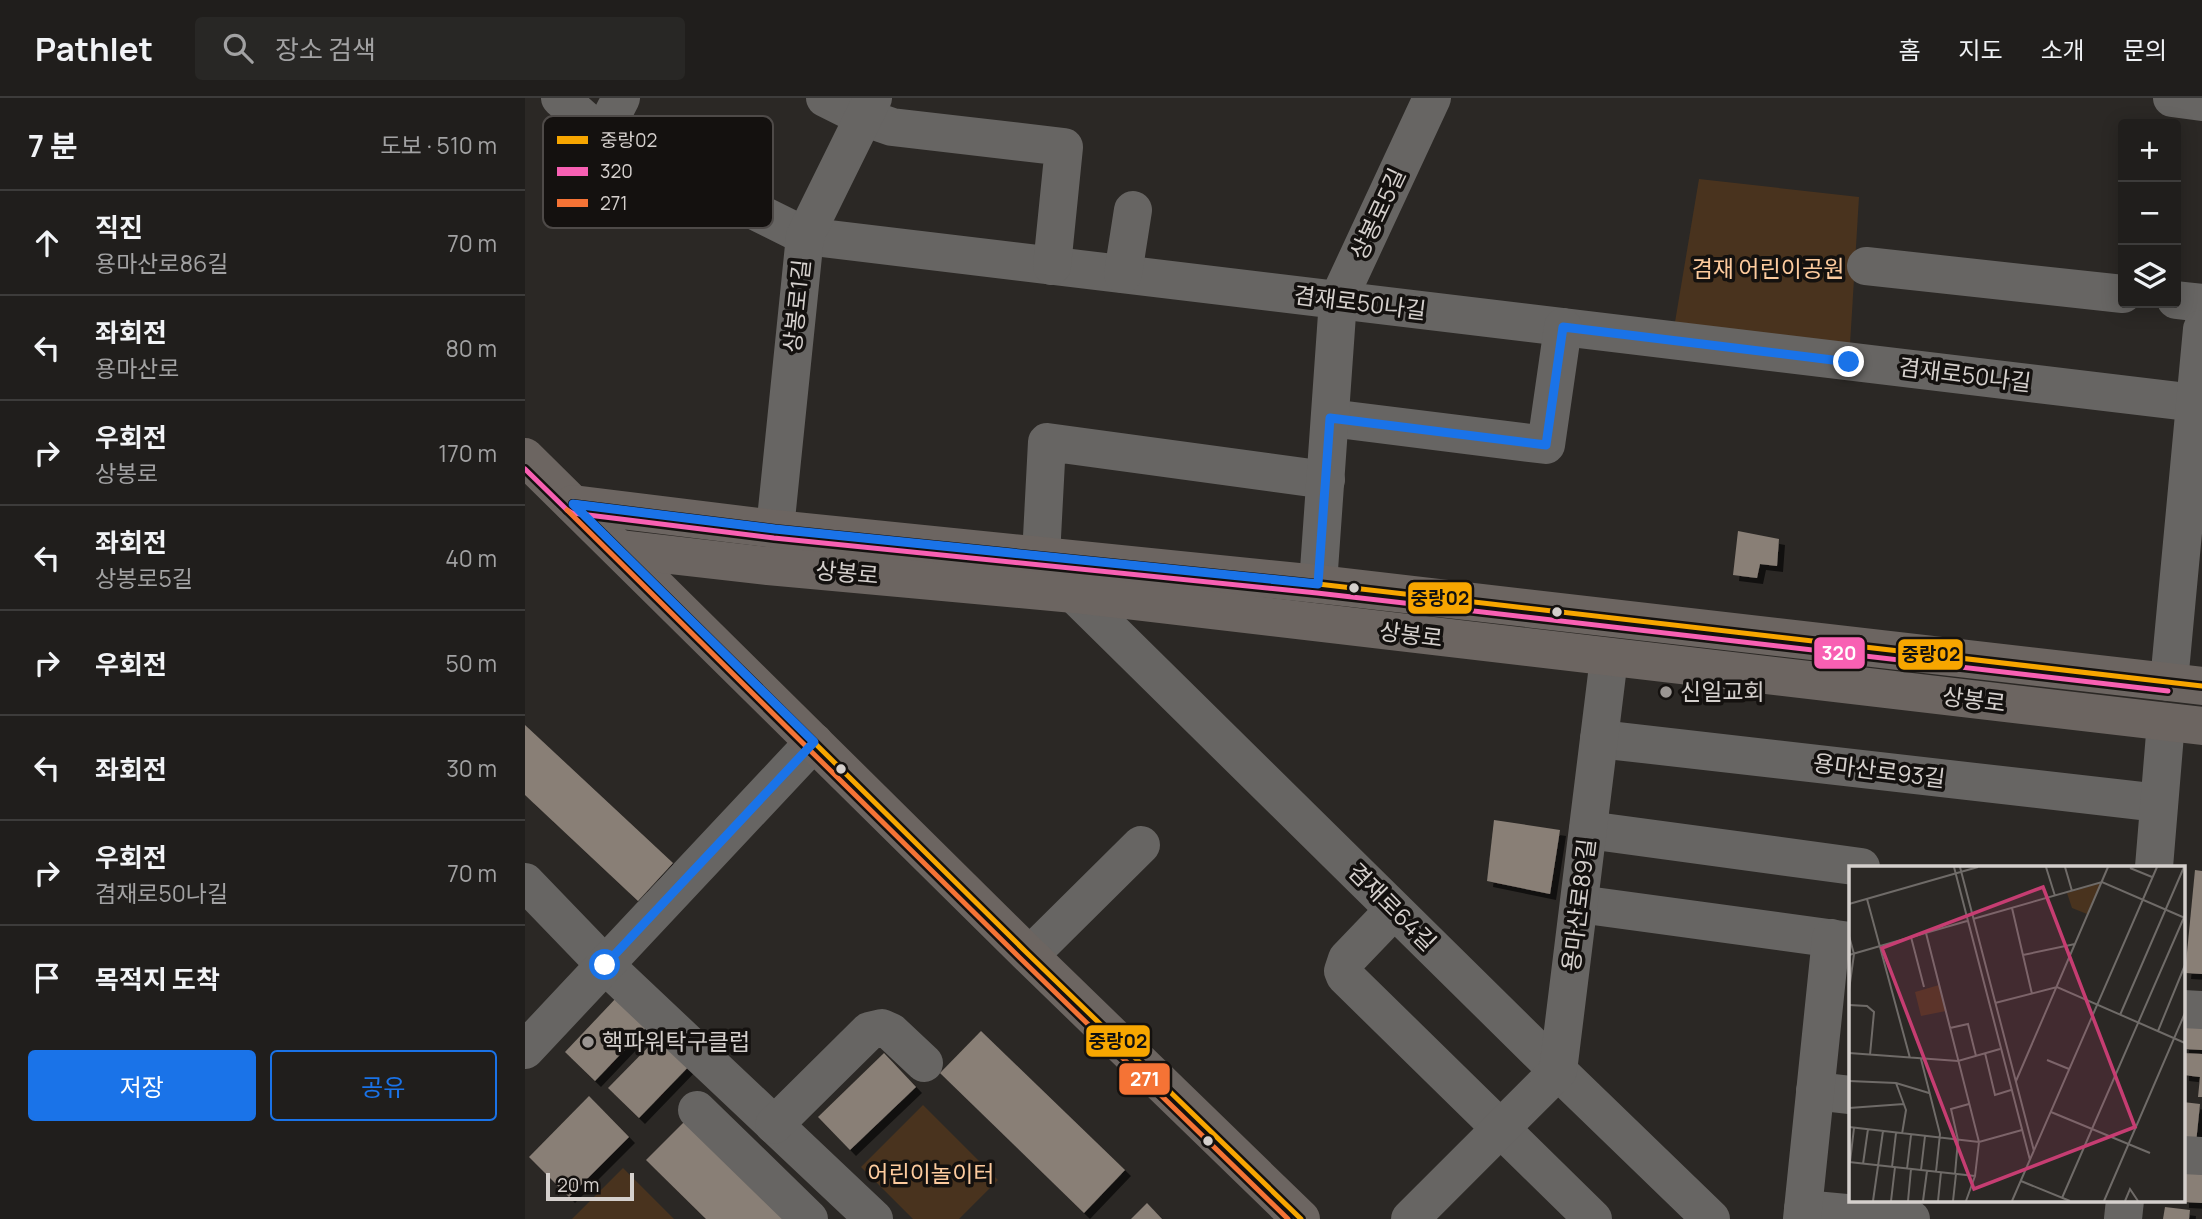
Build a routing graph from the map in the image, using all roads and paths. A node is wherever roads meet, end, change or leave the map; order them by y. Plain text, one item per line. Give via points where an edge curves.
1 (560, 98) edge
2 (621, 98) edge
3 (825, 98) edge
4 (1432, 98) edge
5 (2172, 98) edge
6 (2202, 102) edge
7 (868, 108) edge
8 (581, 116) edge
9 (612, 116) edge
10 (1133, 210) dead end
11 (773, 220) edge
12 (804, 236) junction
13 (1052, 266) junction
14 (1866, 266) dead end
15 (1123, 274) junction
16 (2118, 294) edge
17 (1338, 300) junction
18 (2181, 301) edge
19 (2202, 303) edge
20 (1563, 327) junction
21 (2202, 329) edge
22 (2196, 403) junction
23 (1330, 418) junction
24 (525, 457) edge
25 (1326, 480) junction
26 (573, 504) junction
27 (775, 529) junction
28 (619, 550) junction
29 (1041, 556) junction
30 (1318, 584) junction
31 (1074, 594) junction
32 (1609, 658) junction
33 (2186, 684) edge
34 (2184, 724) edge
35 (1599, 738) junction
36 (814, 742) junction
37 (2159, 803) junction
38 (1588, 831) junction
39 (1141, 845) dead end
40 (1853, 866) edge
41 (2154, 866) edge
42 (525, 882) edge
43 (1579, 904) junction
44 (1394, 910) junction
45 (1841, 940) edge
46 (1030, 956) junction
47 (605, 965) junction
48 (1836, 1034) edge
49 (525, 1050) edge
50 (924, 1063) dead end
51 (1558, 1071) junction
52 (1833, 1093) edge
53 (697, 1110) dead end
54 (774, 1125) junction
55 (1501, 1129) junction
56 (1803, 1214) edge
57 (809, 1219) edge
58 (874, 1219) edge
59 (1301, 1219) edge
60 (1410, 1219) edge
61 (1593, 1219) edge
62 (1711, 1219) edge
63 (1911, 1219) edge

1 - 8 street, 겸재로50나길
2 - 9 street
3 - 7 street
4 - 17 street, 상봉로5길
5 - 6 street
7 - 12 street, 상봉로1길
7 - 13 street via 892,127 1064,147
10 - 15 street
11 - 12 street, 겸재로50나길
12 - 13 street, 겸재로50나길
12 - 27 street, 상봉로1길
13 - 15 street, 겸재로50나길
14 - 16 street
15 - 17 street, 겸재로50나길
17 - 20 street, 겸재로50나길
17 - 23 street, 상봉로5길
18 - 19 street
20 - 22 street, 겸재로50나길
20 - 23 street via 1546,445
21 - 22 street
22 - 33 street
23 - 25 street, 상봉로5길
24 - 26 main road
25 - 29 street via 1047,442
25 - 30 street, 상봉로5길
26 - 27 main road, 상봉로
26 - 28 main road
27 - 29 main road, 상봉로
28 - 31 main road, 상봉로
28 - 36 main road
29 - 30 main road, 상봉로
30 - 33 main road, 상봉로
31 - 32 main road, 상봉로
31 - 44 street, 겸재로64길
32 - 34 main road, 상봉로
32 - 35 street, 용마산로89길
33 - 34 main road
34 - 37 street
35 - 37 street, 용마산로93길
35 - 38 street, 용마산로89길
36 - 46 main road
36 - 47 street
37 - 41 street
38 - 40 street
38 - 43 street, 용마산로89길
39 - 46 street
42 - 47 street
43 - 45 street
43 - 51 street, 용마산로89길
44 - 51 street, 겸재로64길
44 - 55 street via 1347,959 1345,976
45 - 48 street
46 - 59 main road
47 - 49 street
47 - 54 street
48 - 52 street
50 - 54 street via 891,1031 869,1031
51 - 55 street
51 - 62 street, 겸재로64길
52 - 56 street
53 - 57 street
54 - 58 street
55 - 60 street
55 - 61 street
56 - 63 street

